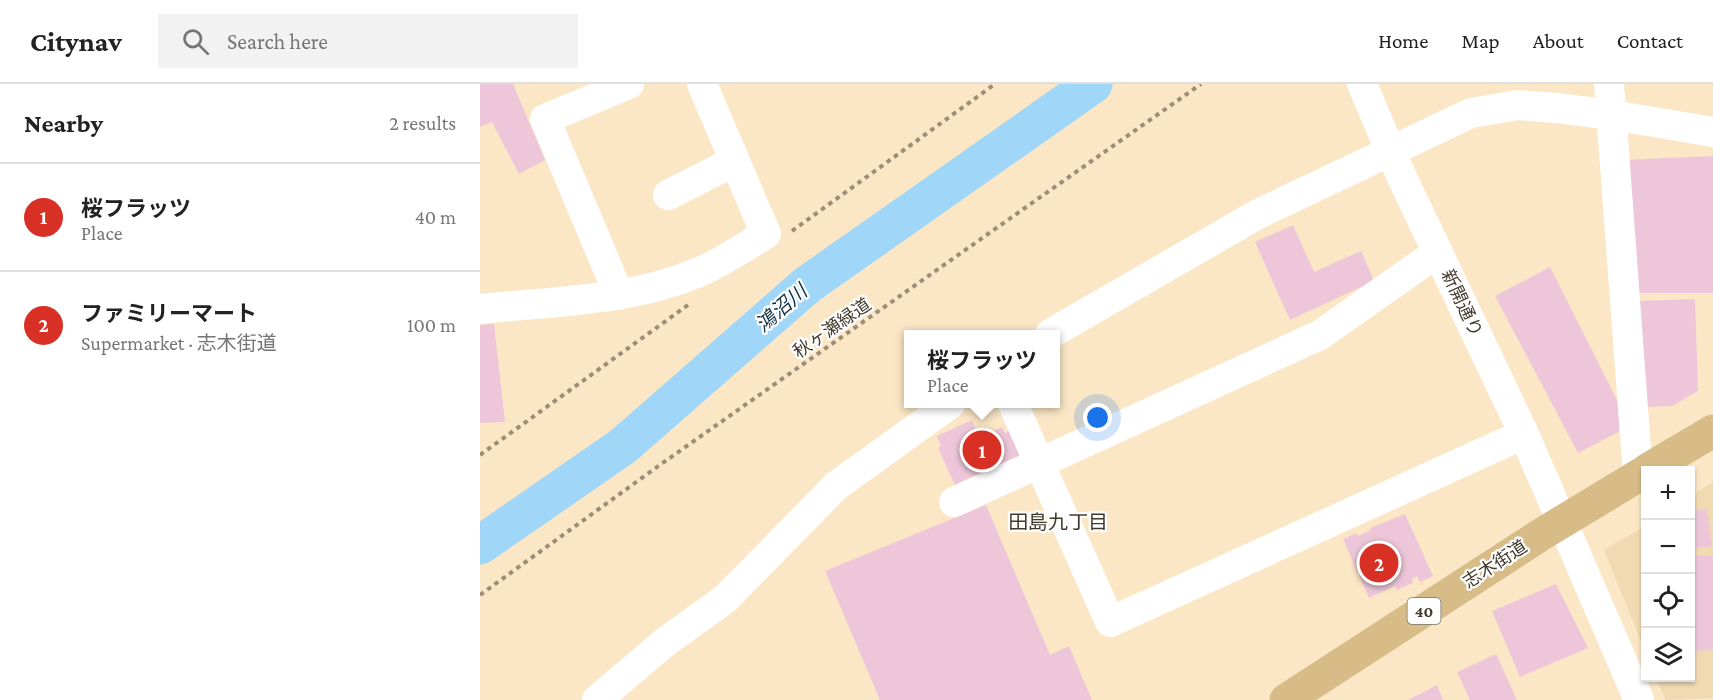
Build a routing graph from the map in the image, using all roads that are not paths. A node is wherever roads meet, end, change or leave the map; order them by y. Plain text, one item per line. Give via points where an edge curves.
1 (629, 84) edge
2 (702, 84) edge
3 (1362, 84) edge
4 (1610, 84) edge
5 (1612, 115) junction
6 (1713, 132) edge
7 (1390, 152) junction
8 (735, 161) junction
9 (668, 195) dead end
10 (1438, 252) junction
11 (619, 295) junction
12 (480, 309) edge
13 (1057, 330) edge
14 (944, 408) edge
15 (1015, 408) edge
16 (1713, 431) edge
17 (1524, 434) junction
18 (1040, 464) junction
19 (1642, 466) edge
20 (1655, 466) edge
21 (1641, 474) edge
22 (954, 501) dead end
23 (1562, 521) junction
24 (597, 700) edge
25 (1286, 700) edge
26 (1639, 700) edge

1 - 11 street via 545,119
2 - 8 street
3 - 7 street, 新開通り
4 - 5 street
5 - 6 street
5 - 7 street via 1518,105 1471,112
5 - 19 street
7 - 10 street, 新開通り
7 - 13 street via 1258,214
8 - 9 street
8 - 11 street via 766,234 709,267 665,284
10 - 17 street, 新開通り
10 - 18 street via 1320,334
11 - 12 street
14 - 24 street via 836,486 724,599
15 - 18 street
16 - 20 main road, 志木街道 / 40
17 - 18 street via 1110,622
17 - 23 street, 新開通り
18 - 22 street
21 - 23 main road, 志木街道 / 40
23 - 25 main road, 志木街道 / 40
23 - 26 street, 新開通り

